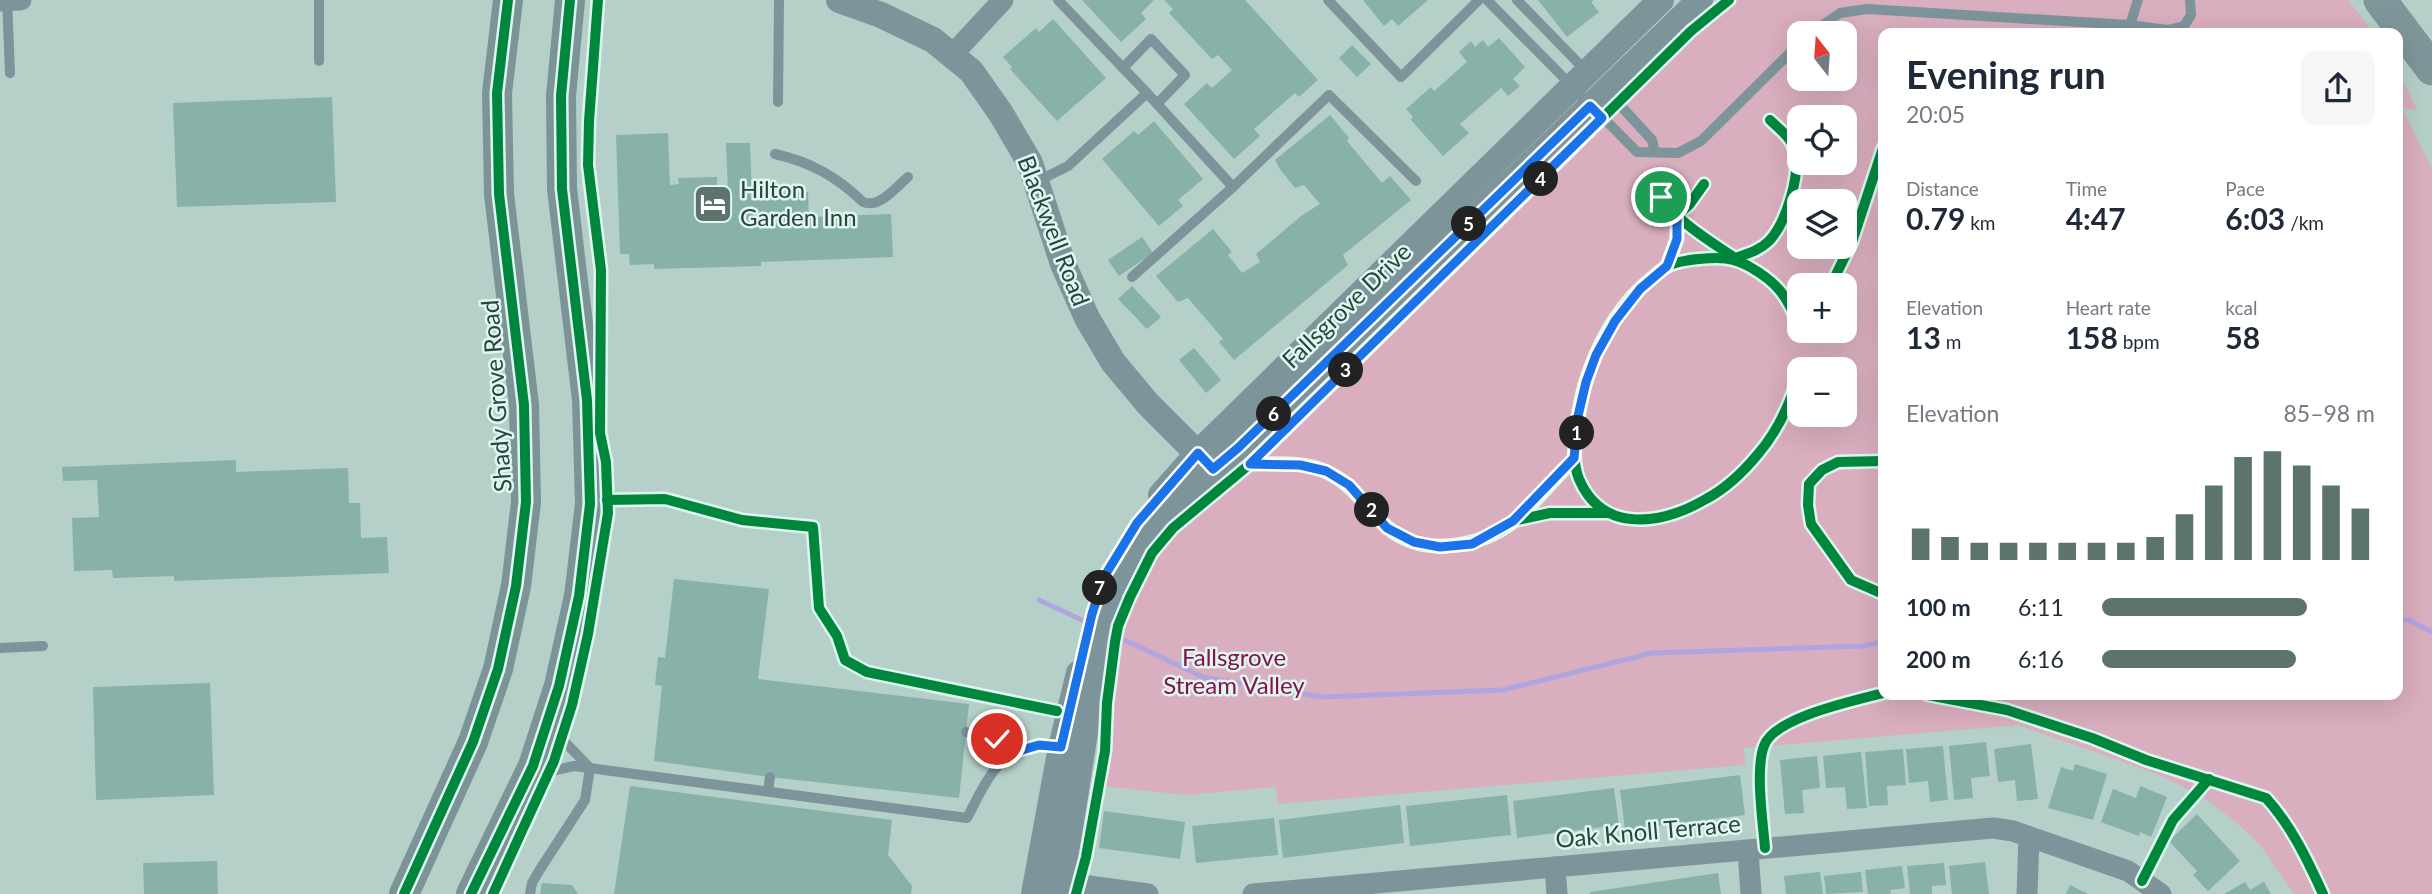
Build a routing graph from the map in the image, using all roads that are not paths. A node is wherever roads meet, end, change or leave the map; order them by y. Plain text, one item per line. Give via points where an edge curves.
1 (7, 0) edge
2 (21, 0) edge
3 (319, 0) edge
4 (508, 0) edge
5 (570, 0) edge
6 (779, 0) edge
7 (839, 0) edge
8 (1003, 0) edge
9 (1058, 0) edge
10 (1328, 0) edge
11 (1479, 0) edge
12 (1487, 0) edge
13 (1517, 0) edge
14 (1661, 0) edge
15 (1700, 0) edge
16 (2138, 0) edge
17 (2190, 0) edge
18 (2380, 0) edge
19 (0, 1) edge
20 (1828, 21) edge
21 (2130, 25) junction
22 (2152, 28) edge
23 (2188, 28) edge
24 (2401, 28) edge
25 (2403, 31) edge
26 (952, 55) junction
27 (1787, 56) edge
28 (320, 61) dead end
29 (1123, 68) junction
30 (2432, 69) edge
31 (10, 73) dead end
32 (1589, 89) junction
33 (1147, 93) junction
34 (778, 102) dead end
35 (1157, 104) junction
36 (1656, 152) junction
37 (775, 154) dead end
38 (908, 177) dead end
39 (1416, 181) dead end
40 (1036, 182) junction
41 (1233, 187) junction
42 (1132, 276) dead end
43 (1205, 461) junction
44 (1096, 627) junction
45 (43, 646) dead end
46 (0, 648) edge
47 (550, 714) junction
48 (966, 732) dead end
49 (1061, 747) junction
50 (1012, 753) junction
51 (590, 768) junction
52 (527, 777) junction
53 (770, 777) dead end
54 (768, 792) junction
55 (2029, 837) junction
56 (1748, 850) junction
57 (1555, 867) junction
58 (1048, 887) edge
59 (1356, 889) edge
60 (404, 894) edge
61 (471, 894) edge
62 (530, 894) edge
63 (1148, 894) edge
64 (1253, 894) edge
65 (1557, 894) edge
66 (1751, 894) edge
67 (2027, 894) edge
68 (2161, 894) edge

1 - 2 street
1 - 19 street
1 - 31 lane
3 - 28 lane
4 - 60 main road, Shady Grove Road via 497,93 499,194 524,405 526,502 516,586 498,669 474,742
5 - 47 main road via 561,96 562,189 587,400 590,504 579,596
6 - 34 lane
7 - 26 street, Blackwell Road via 933,40
8 - 26 street
9 - 29 lane
10 - 11 lane via 1401,77
12 - 32 lane
13 - 32 lane
14 - 32 street, Fallsgrove Drive
15 - 32 street, Fallsgrove Drive
16 - 21 lane
17 - 23 lane
18 - 24 main road
20 - 21 lane via 1840,13 1867,9
21 - 22 lane
25 - 30 main road
26 - 40 street, Blackwell Road via 971,71 1000,112
27 - 36 lane via 1701,141 1678,153
29 - 33 lane
29 - 35 lane via 1151,39 1185,75
32 - 36 lane via 1652,140
32 - 36 lane via 1637,152
32 - 43 street, Fallsgrove Drive via 1238,448
33 - 35 lane
33 - 40 lane via 1068,166
35 - 41 lane
37 - 38 lane via 825,171 870,205
39 - 41 lane via 1329,95
40 - 43 street, Blackwell Road via 1063,264 1113,362 1147,404
41 - 42 lane
43 - 44 street, Fallsgrove Drive via 1144,539
44 - 49 street, Fallsgrove Drive
44 - 58 street, Fallsgrove Drive
45 - 46 lane
47 - 51 lane via 561,738
47 - 52 main road
48 - 50 lane via 997,739
49 - 50 lane via 1039,745
49 - 58 street, Fallsgrove Drive
50 - 54 lane via 983,787 967,818
51 - 52 lane via 574,766
51 - 54 lane
51 - 62 lane via 585,800 539,871
52 - 61 main road
53 - 54 lane
55 - 56 street, Oak Knoll Terrace via 1993,828
55 - 67 street
55 - 68 street, Oak Knoll Terrace via 2128,871
56 - 57 street, Oak Knoll Terrace
56 - 66 street
57 - 59 street, Oak Knoll Terrace
57 - 65 street
58 - 63 street
59 - 64 street, Oak Knoll Terrace

